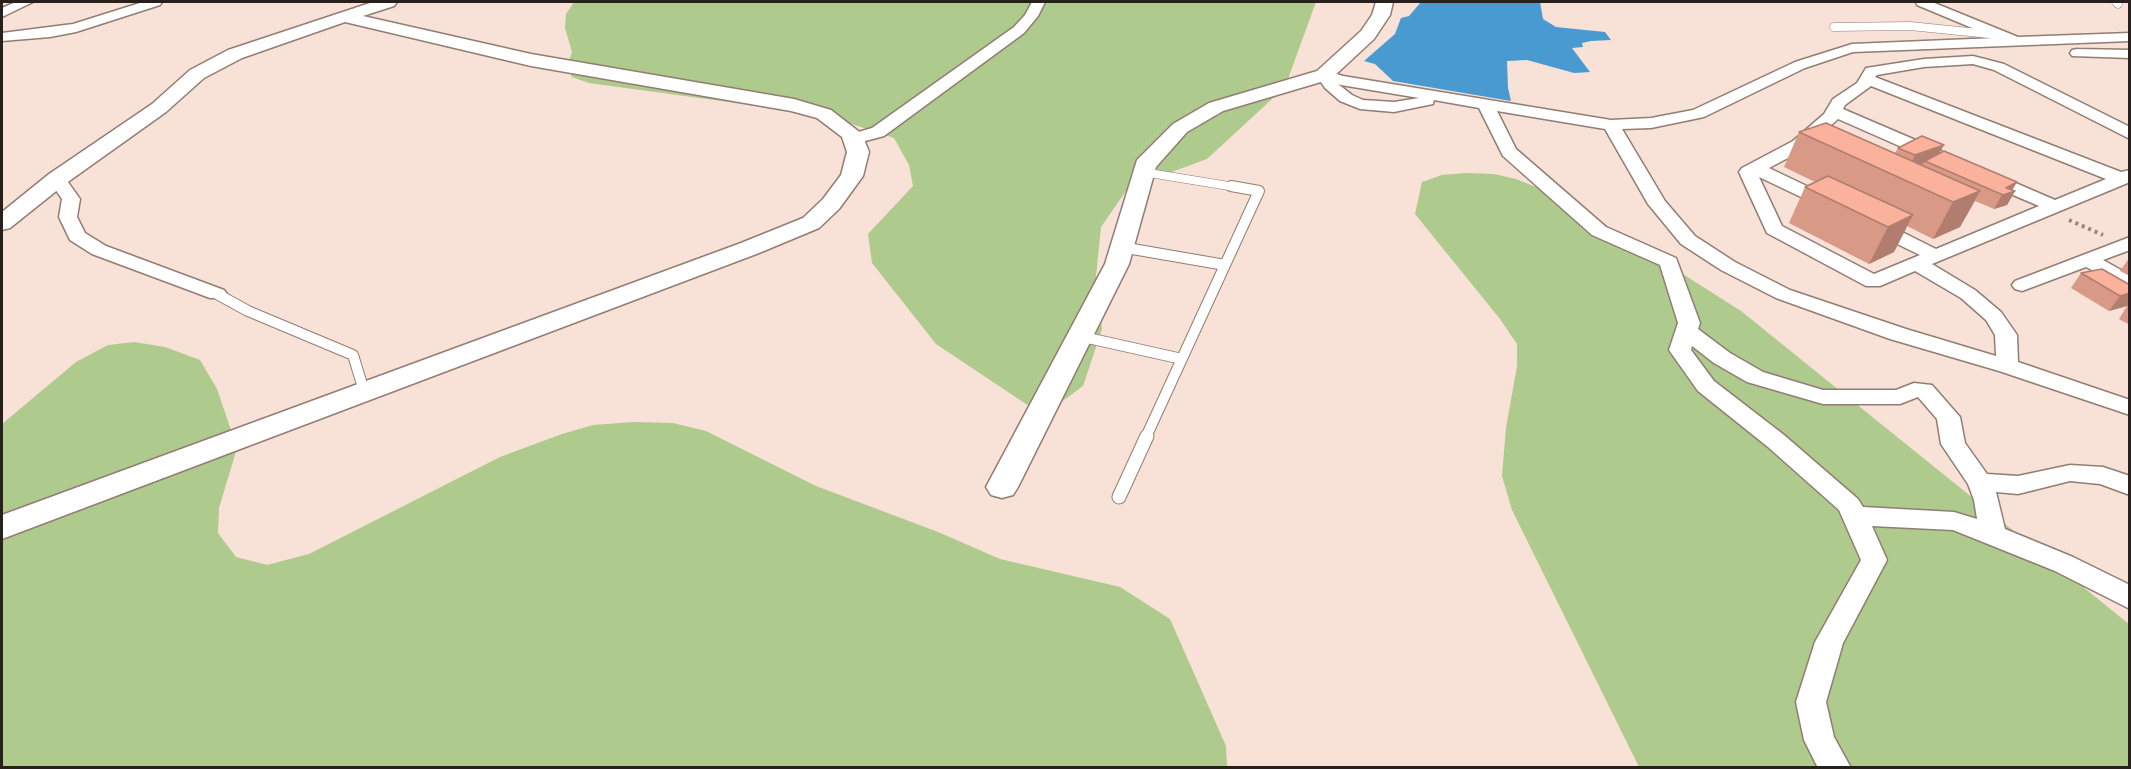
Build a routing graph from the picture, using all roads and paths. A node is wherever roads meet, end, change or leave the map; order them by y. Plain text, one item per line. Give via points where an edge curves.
1 (26, 2) edge
2 (155, 2) edge
3 (388, 2) edge
4 (1038, 2) edge
5 (1385, 2) edge
6 (1922, 2) edge
7 (2, 13) edge
8 (344, 17) junction
9 (1834, 27) dead end
10 (2, 37) edge
11 (2130, 37) edge
12 (2005, 39) junction
13 (1982, 43) junction
14 (2130, 54) edge
15 (1324, 75) junction
16 (1867, 78) junction
17 (1486, 105) junction
18 (1834, 111) junction
19 (2091, 115) junction
20 (2122, 116) edge
21 (1611, 125) junction
22 (2130, 134) edge
23 (854, 139) junction
24 (1799, 145) junction
25 (1820, 155) edge
26 (1755, 168) junction
27 (1143, 172) junction
28 (2125, 177) edge
29 (57, 179) junction
30 (2050, 208) junction
31 (2, 223) edge
32 (1966, 225) edge
33 (1987, 235) junction
34 (2127, 243) edge
35 (1121, 247) junction
36 (1936, 256) junction
37 (2087, 259) junction
38 (1917, 264) junction
39 (1225, 265) junction
40 (2130, 284) edge
41 (2022, 285) dead end
42 (217, 294) joint
43 (1687, 330) junction
44 (1079, 336) junction
45 (1182, 359) junction
46 (2007, 366) junction
47 (364, 391) junction
48 (2130, 408) edge
49 (1980, 482) junction
50 (2130, 486) edge
51 (1002, 487) dead end
52 (1119, 497) dead end
53 (1854, 516) junction
54 (2, 527) edge
55 (1993, 535) junction
56 (2127, 597) dead end
57 (1835, 768) edge

1 - 7 street
2 - 10 street via 76,28
3 - 8 street
4 - 23 street via 1019,30 878,132
5 - 15 street via 1368,35
6 - 12 street
8 - 23 street via 531,60 794,105 824,114
8 - 29 street via 235,54 197,74 159,108
9 - 12 lane via 1910,26
11 - 12 street
12 - 13 street
12 - 14 street via 2030,51
13 - 20 street
13 - 21 street via 1852,48 1800,65 1698,114 1651,123
15 - 17 street via 1346,98 1360,104 1394,107 1438,97
15 - 27 street via 1216,107 1180,128
16 - 18 street
16 - 19 street via 1871,71 1973,60 1999,67
16 - 28 street
17 - 21 street
17 - 43 street via 1509,152 1599,231 1669,262 1689,322
18 - 24 street
18 - 30 street
19 - 20 street
19 - 22 street
21 - 46 street via 1657,204 1688,240 1728,266 1794,297 1898,334
23 - 47 street via 858,152 852,176 811,223
24 - 25 street
24 - 26 street
26 - 36 street
26 - 38 street via 1748,172 1774,229 1873,282
27 - 35 street
27 - 39 lane via 1259,191
28 - 30 street
29 - 31 street
29 - 42 street via 71,199 68,217 77,237 99,250
30 - 33 street
30 - 34 path
32 - 33 street
33 - 36 street
34 - 37 street
35 - 39 lane
35 - 44 street via 1117,264
36 - 38 street
37 - 40 street
37 - 41 street
38 - 46 street via 1968,294 1994,316 2006,335
39 - 45 lane
42 - 47 lane via 353,355
43 - 49 street via 1722,358 1755,377 1790,389 1823,397 1867,398 1900,397 1924,390 1948,417 1953,444
43 - 53 street via 1680,350 1706,386 1849,505
44 - 45 lane
44 - 51 street
45 - 52 lane
46 - 48 street
47 - 54 street
49 - 50 street via 2018,485 2070,473 2103,476
49 - 55 street
53 - 55 street via 1954,521
53 - 57 street via 1874,560 1829,642 1811,702 1819,740
55 - 56 street via 2064,564

